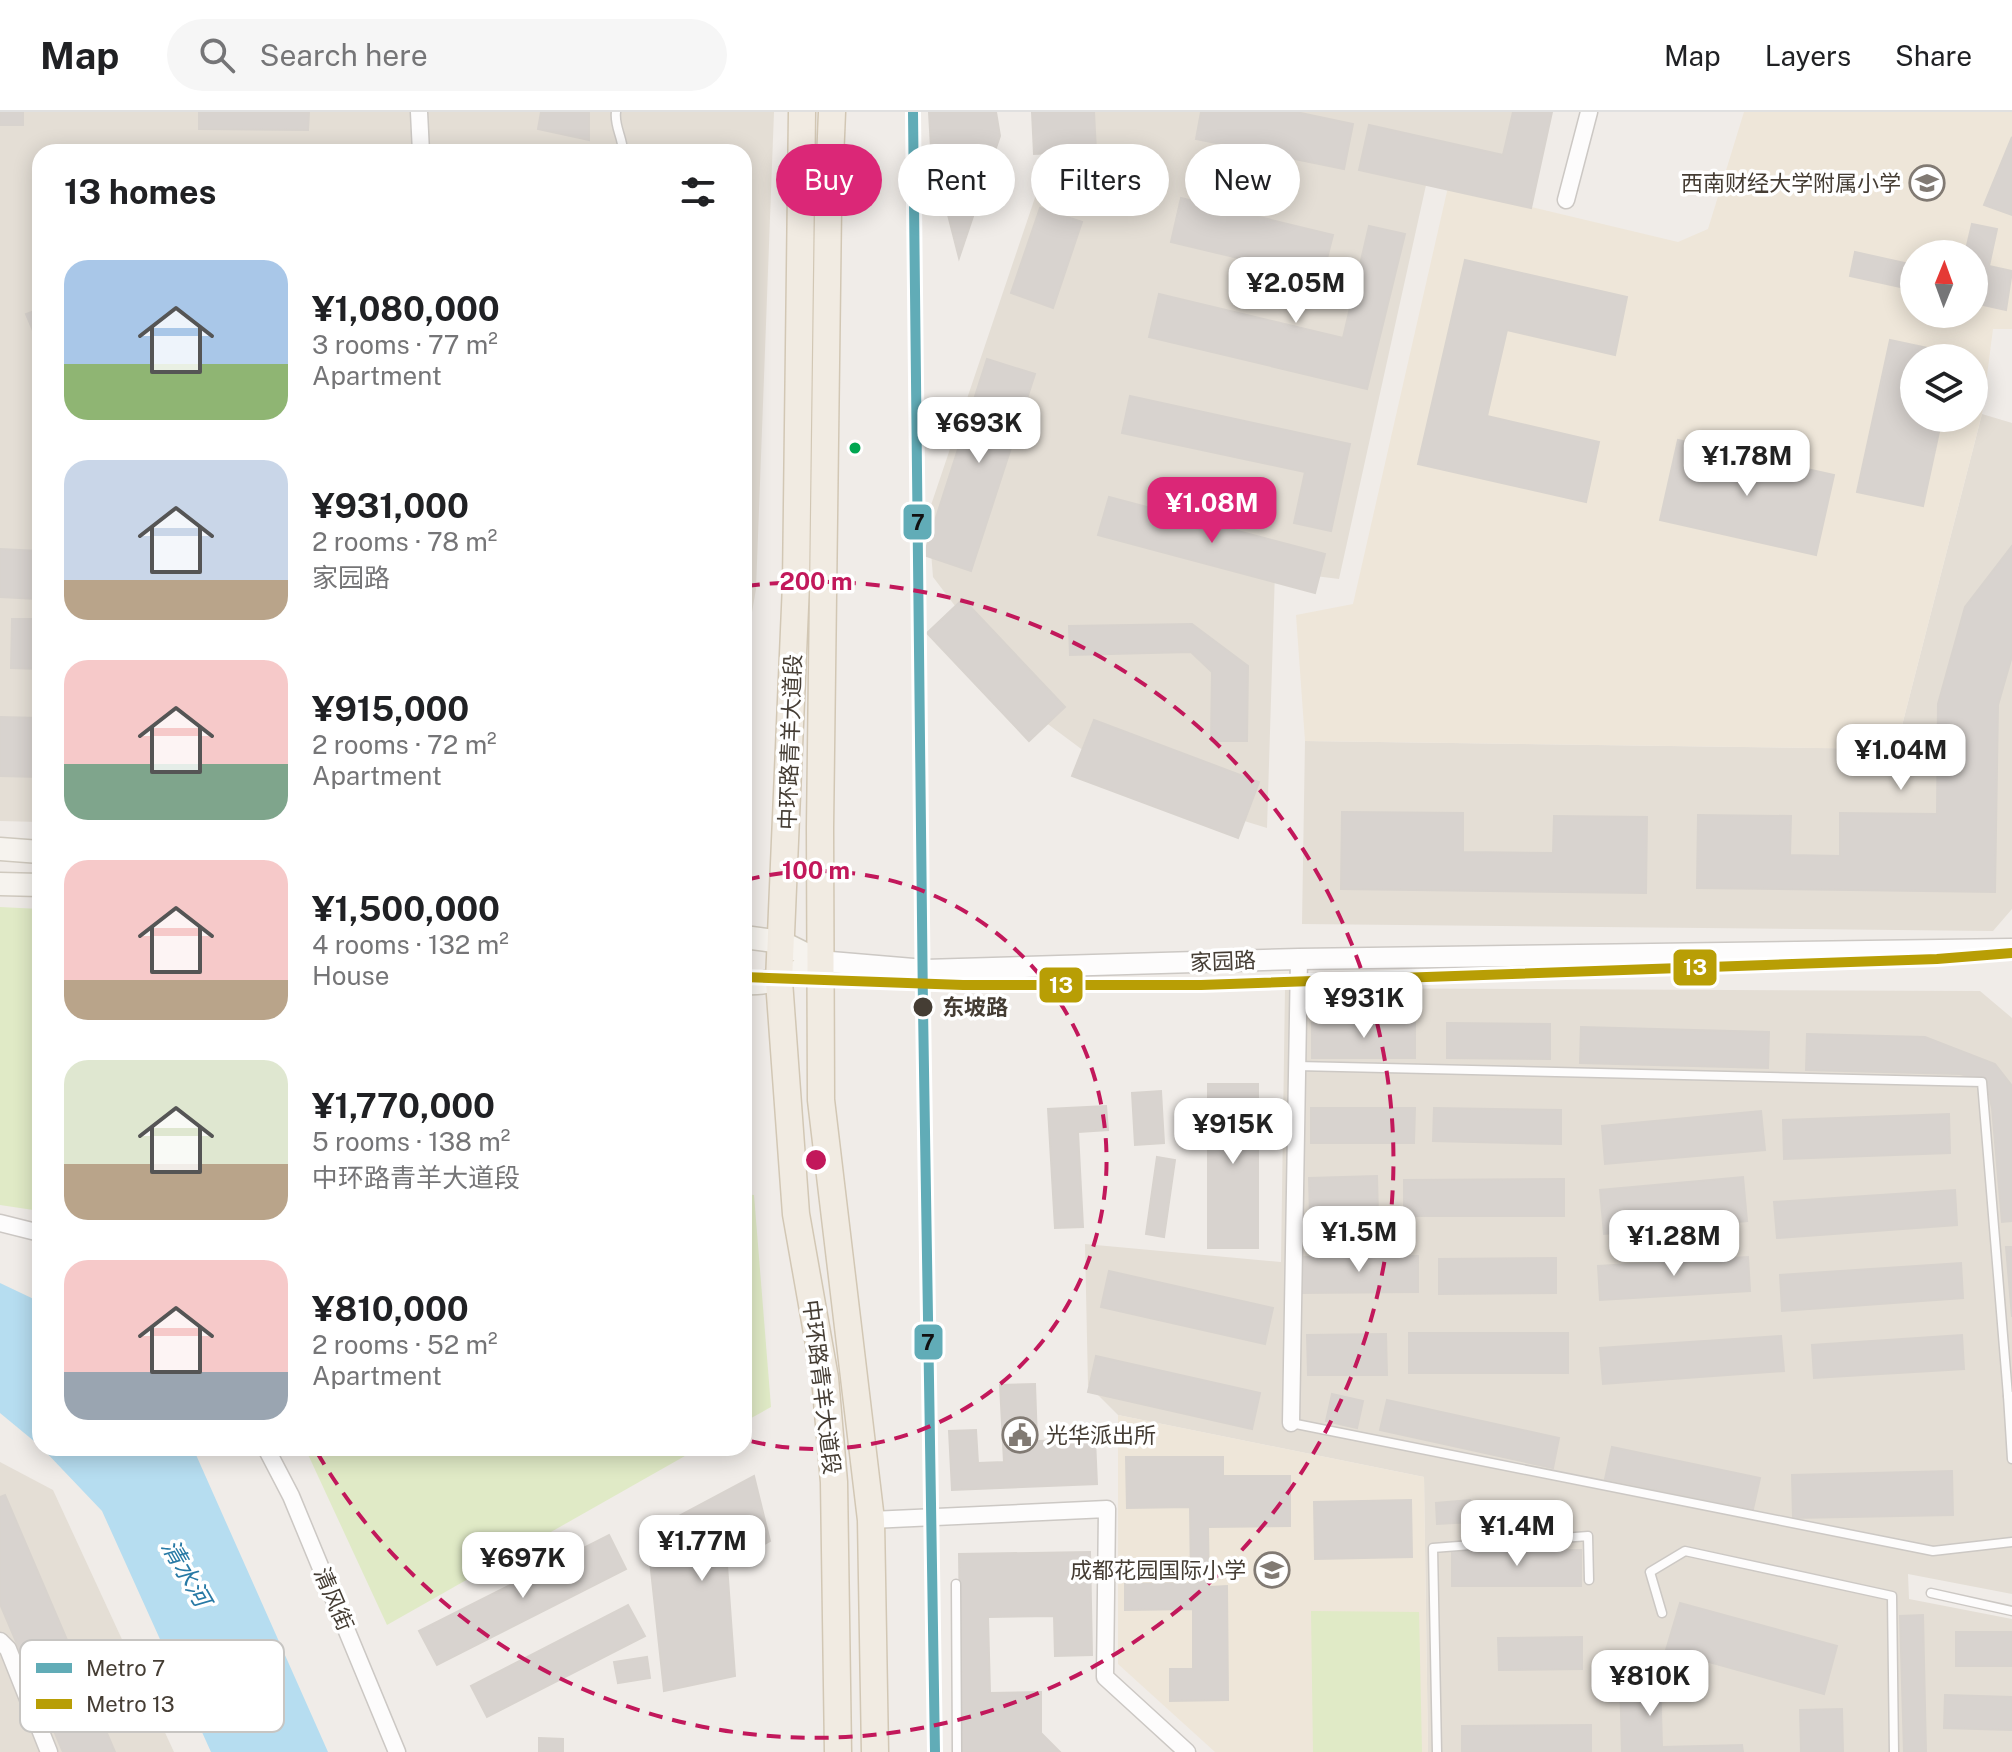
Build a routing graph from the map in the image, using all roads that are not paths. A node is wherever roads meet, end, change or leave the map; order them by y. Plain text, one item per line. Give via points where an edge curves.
1 (419, 112) edge
2 (616, 112) edge
3 (802, 112) edge
4 (832, 112) edge
5 (1589, 112) edge
6 (421, 144) edge
7 (623, 144) edge
8 (1566, 200) dead end
9 (0, 849) edge
10 (32, 851) edge
11 (0, 884) edge
12 (32, 885) edge
13 (752, 938) edge
14 (781, 942) junction
15 (2012, 949) edge
16 (1299, 959) junction
17 (819, 961) junction
18 (779, 981) junction
19 (752, 983) edge
20 (1297, 1066) junction
21 (0, 1223) edge
22 (32, 1231) edge
23 (2010, 1396) edge
24 (1291, 1423) joint
25 (270, 1456) edge
26 (2012, 1459) edge
27 (871, 1520) junction
28 (2012, 1542) edge
29 (1589, 1580) dead end
30 (956, 1584) dead end
31 (1931, 1593) dead end
32 (2012, 1611) edge
33 (1662, 1613) dead end
34 (3, 1650) edge
35 (20, 1688) edge
36 (40, 1732) edge
37 (49, 1752) edge
38 (397, 1752) edge
39 (838, 1752) edge
40 (875, 1752) edge
41 (957, 1752) edge
42 (1187, 1752) edge
43 (1437, 1752) edge
44 (1894, 1752) edge

1 - 6 street
2 - 7 lane
3 - 14 main road, 中环路青羊大道段 via 796,584
4 - 17 main road, 中环路青羊大道段
5 - 8 street
9 - 10 main road
11 - 12 main road
13 - 14 main road
14 - 17 main road
14 - 18 main road, 中环路青羊大道段
15 - 16 street, 家园路
16 - 17 street, 家园路 via 925,970
16 - 20 street
17 - 18 main road
17 - 27 main road, 中环路青羊大道段 via 821,1100
18 - 19 main road
18 - 39 main road, 中环路青羊大道段 via 796,1214 825,1378 834,1482
20 - 23 lane via 1982,1082
20 - 24 street
21 - 22 street
23 - 26 lane
24 - 28 lane via 1933,1551
25 - 38 street, 清风街
27 - 40 main road, 中环路青羊大道段
27 - 42 street via 1107,1509 1105,1677
29 - 43 lane via 1588,1536 1433,1548
30 - 41 lane
31 - 32 lane
33 - 44 lane via 1650,1572 1685,1551 1892,1596
34 - 35 street
36 - 37 street

